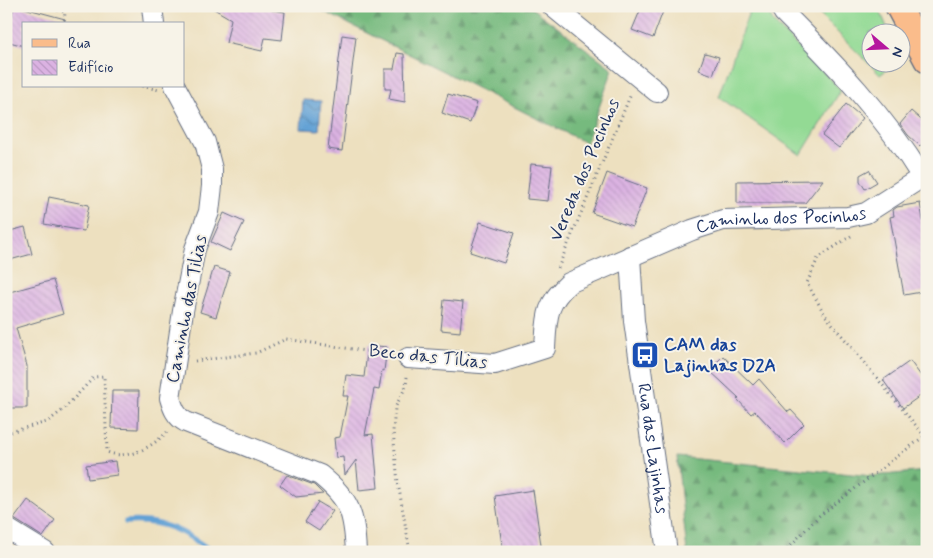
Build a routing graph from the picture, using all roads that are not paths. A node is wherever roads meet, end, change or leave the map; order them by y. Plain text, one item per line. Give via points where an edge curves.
1 (152, 6) edge
2 (552, 6) edge
3 (780, 6) edge
4 (898, 6) edge
5 (154, 22) edge
6 (927, 60) edge
7 (176, 88) edge
8 (656, 92) dead end
9 (925, 176) edge
10 (630, 256) junction
11 (408, 358) road end
12 (6, 528) edge
13 (45, 552) edge
14 (356, 552) edge
15 (667, 552) edge

1 - 5 street
2 - 8 street
3 - 9 street via 857,89
4 - 6 main road
7 - 14 street, Caminho das Tilias via 205,142 212,169 212,186 209,212 195,249 174,363 170,398 173,408 180,419 320,475 348,504
9 - 10 street, Caminho dos Pocinhos via 866,213 848,217 723,220
10 - 11 street, Beco das Tílias via 569,283 557,294 548,313 545,348 495,364
10 - 15 street, Rua das Lajinhas via 634,321
12 - 13 street

